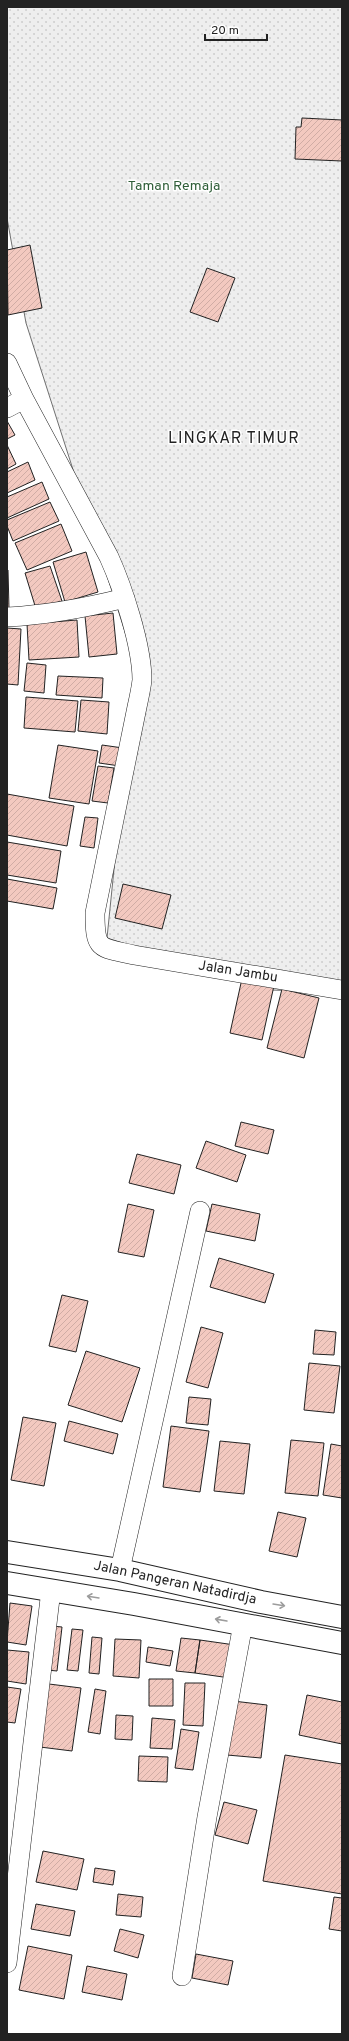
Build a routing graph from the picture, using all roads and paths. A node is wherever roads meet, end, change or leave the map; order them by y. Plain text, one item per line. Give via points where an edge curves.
1 (7, 363) edge
2 (24, 399) junction
3 (7, 408) edge
4 (125, 598) junction
5 (7, 617) edge
6 (342, 990) edge
7 (200, 1211) dead end
8 (7, 1552) edge
9 (55, 1559) junction
10 (120, 1570) junction
11 (7, 1583) edge
12 (51, 1590) junction
13 (342, 1617) edge
14 (243, 1624) junction
15 (342, 1643) edge
16 (7, 1963) edge
17 (182, 1976) dead end

1 - 2 street, Jalan Jambu
2 - 3 street
2 - 4 street, Jalan Jambu via 109,557
4 - 5 street via 80,609
4 - 6 street, Jalan Jambu via 141,660 142,681 95,913 95,935 99,944 134,955
7 - 10 street
8 - 9 main road, Jalan Pangeran Natadirdja
9 - 10 main road, Jalan Pangeran Natadirdja
9 - 12 main road
10 -> 13 main road, Jalan Pangeran Natadirdja via 261,1602
11 - 12 main road, Jalan Pangeran Natadirdja
14 -> 12 main road, Jalan Pangeran Natadirdja
12 - 16 street
14 - 15 main road, Jalan Pangeran Natadirdja
14 - 17 street via 207,1817

